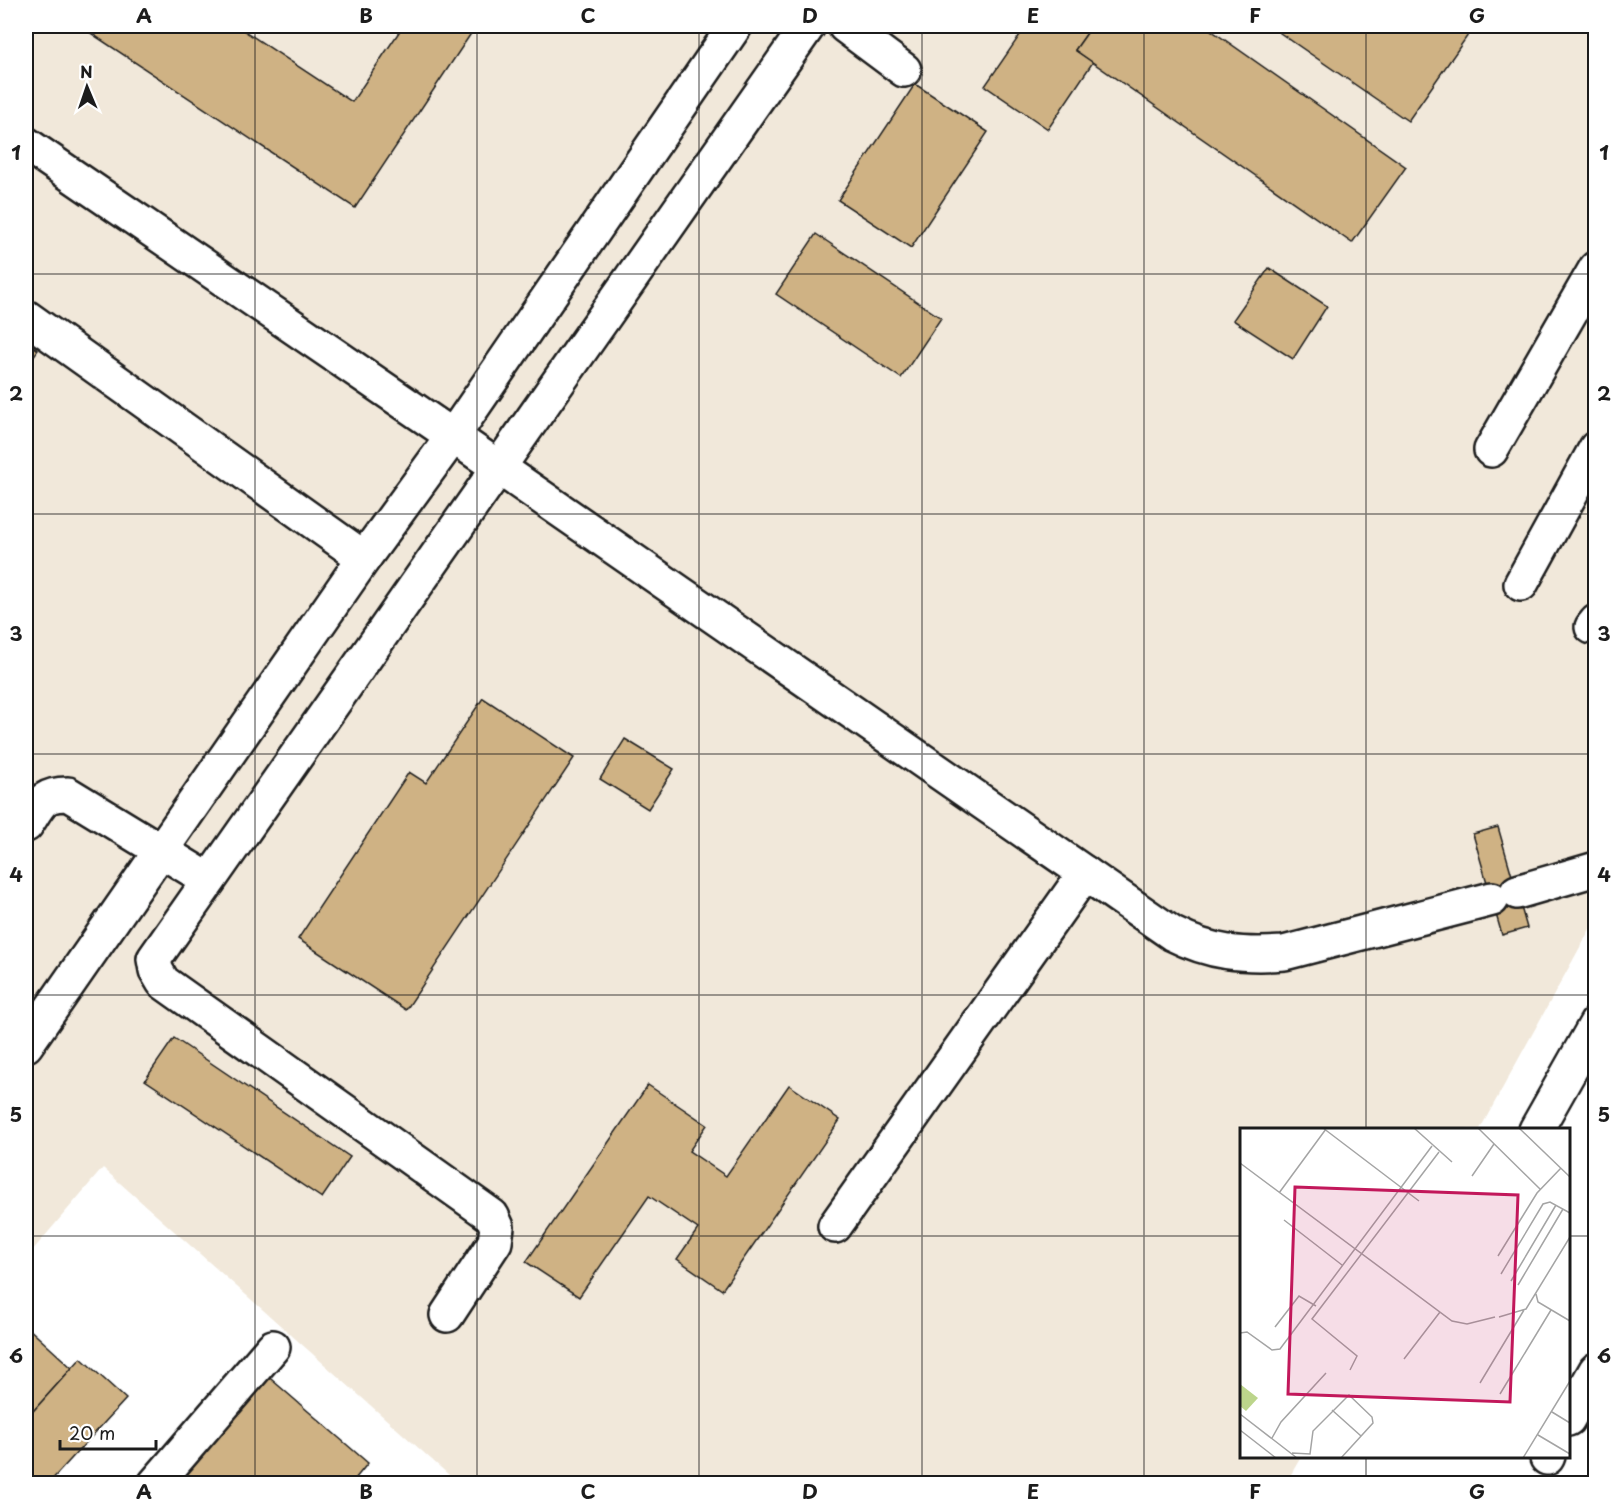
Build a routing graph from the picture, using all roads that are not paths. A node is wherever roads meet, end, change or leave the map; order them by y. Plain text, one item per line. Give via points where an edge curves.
1 (735, 26) edge
2 (808, 26) edge
3 (845, 26) edge
4 (904, 70) dead end
5 (26, 144) edge
6 (1596, 268) edge
7 (26, 316) edge
8 (453, 436) junction
9 (1596, 448) edge
10 (1491, 450) dead end
11 (498, 467) junction
12 (364, 558) junction
13 (1521, 584) dead end
14 (26, 825) edge
15 (161, 851) junction
16 (1596, 869) edge
17 (1085, 873) junction
18 (209, 880) junction
19 (1596, 1024) edge
20 (26, 1045) edge
21 (1537, 1128) edge
22 (835, 1226) dead end
23 (447, 1315) dead end
24 (273, 1347) dead end
25 (1596, 1370) edge
26 (1570, 1417) edge
27 (155, 1484) edge

1 - 8 street
2 - 11 street
3 - 4 street
5 - 8 street
6 - 10 street
7 - 12 street
8 - 11 street
8 - 12 street
9 - 13 street
11 - 17 street
11 - 18 street
12 - 15 street
14 - 15 street via 41,802 53,794 68,794
15 - 18 street
15 - 20 street
16 - 17 street via 1284,953 1250,955 1214,950 1181,938
17 - 22 street
18 - 23 street via 154,959 156,970 163,982 492,1216 497,1227 495,1242
19 - 21 street
24 - 27 street
25 - 26 street

